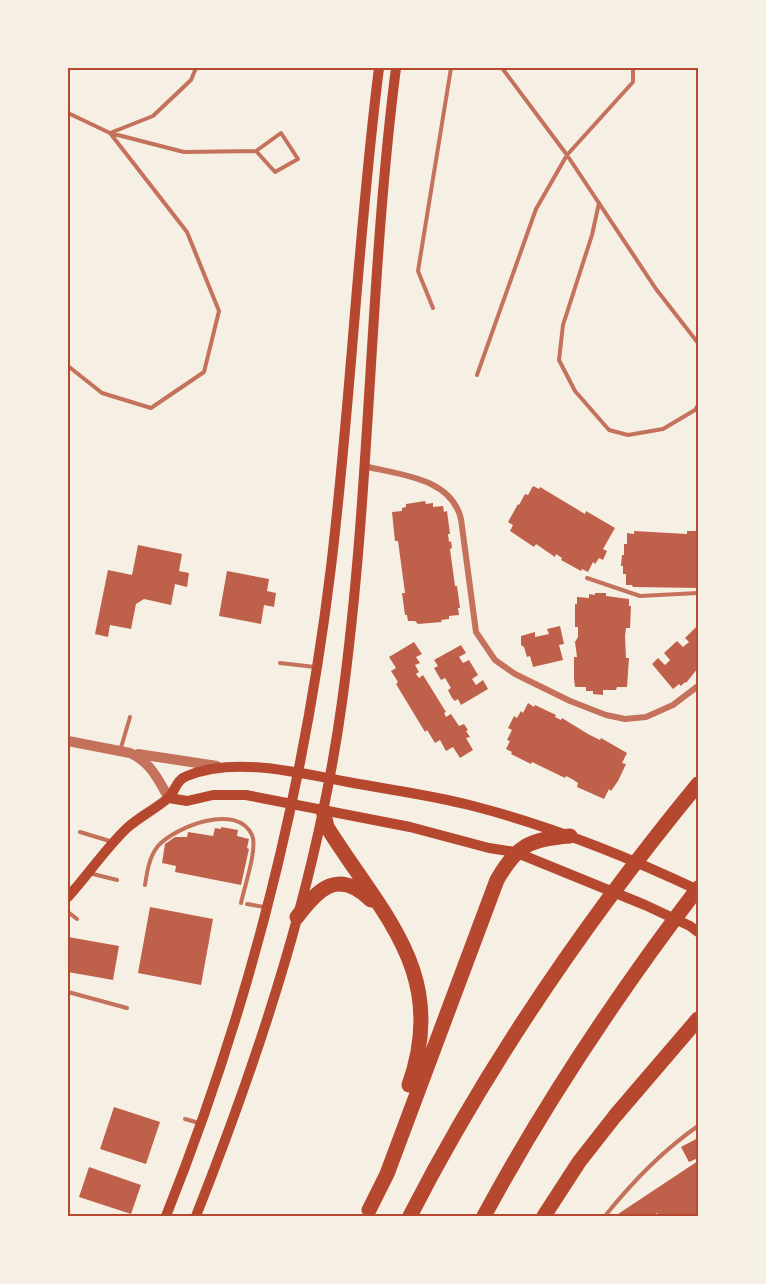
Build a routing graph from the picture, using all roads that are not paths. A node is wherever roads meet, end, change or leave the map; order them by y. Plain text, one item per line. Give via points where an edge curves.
1 (196, 68) edge
2 (379, 68) edge
3 (396, 68) edge
4 (451, 68) edge
5 (502, 68) edge
6 (633, 68) edge
7 (68, 113) edge
8 (110, 132) junction
9 (256, 151) junction
10 (567, 155) junction
11 (600, 202) junction
12 (432, 308) dead end
13 (699, 343) edge
14 (68, 366) edge
15 (477, 375) dead end
16 (699, 405) edge
17 (364, 465) junction
18 (587, 578) dead end
19 (699, 593) edge
20 (280, 663) dead end
21 (316, 667) junction
22 (699, 686) edge
23 (130, 717) dead end
24 (68, 741) edge
25 (125, 752) junction
26 (226, 767) junction
27 (299, 774) junction
28 (329, 778) junction
29 (699, 784) edge
30 (169, 798) junction
31 (292, 804) junction
32 (322, 810) junction
33 (80, 832) dead end
34 (570, 836) junction
35 (113, 842) junction
36 (515, 852) junction
37 (88, 873) junction
38 (117, 880) dead end
39 (145, 885) dead end
40 (699, 889) edge
41 (68, 897) edge
42 (241, 903) dead end
43 (247, 904) dead end
44 (268, 908) junction
45 (68, 912) edge
46 (297, 917) junction
47 (77, 919) dead end
48 (395, 929) junction
49 (699, 932) edge
50 (68, 992) edge
51 (127, 1008) dead end
52 (699, 1019) edge
53 (699, 1027) edge
54 (678, 1043) junction
55 (185, 1119) dead end
56 (202, 1124) junction
57 (699, 1126) edge
58 (368, 1213) edge
59 (166, 1216) edge
60 (196, 1216) edge
61 (410, 1216) edge
62 (484, 1216) edge
63 (544, 1216) edge
64 (605, 1216) edge

1 - 8 lane via 191,80 153,116
2 - 21 main road via 331,570
3 - 17 main road
4 - 12 lane via 418,271
5 - 10 lane
6 - 10 lane via 633,82
7 - 8 lane
8 - 9 lane via 184,152
8 - 14 lane via 187,232 219,311 204,372 151,408 102,393
9 - 9 lane via 281,133 298,159 275,172
10 - 11 lane
10 - 15 lane via 536,209
11 - 13 lane via 656,289
11 - 16 lane via 563,325 559,360 575,391 609,430 628,435 663,429
17 - 22 street via 435,485 456,504 462,519 476,632 495,660 515,674 570,701 625,719 646,717 673,705
17 - 28 main road via 348,654
18 - 19 lane via 640,596
20 - 21 lane
21 - 27 main road
23 - 25 lane
24 - 25 street
25 - 26 street
25 - 30 street via 150,767
26 - 27 main road
26 - 30 main road via 184,777
27 - 28 main road
27 - 31 main road
28 - 32 main road
28 - 34 main road via 474,806
29 - 61 highway via 558,969 501,1057
30 - 31 main road via 187,801 230,794
30 - 35 main road
31 - 32 main road
31 - 44 main road
32 - 36 main road
32 - 46 main road
32 - 48 highway via 327,827
33 - 35 lane
34 - 36 highway via 542,839
34 - 40 main road
35 - 37 main road
36 - 49 main road
36 - 58 highway via 493,887 387,1174
37 - 38 lane
37 - 41 main road
39 - 42 lane via 150,861 160,844 189,826 225,819 247,828 253,836
40 - 62 highway via 658,941 557,1090
43 - 44 lane
44 - 56 main road
45 - 47 lane
46 - 48 highway via 320,890 342,883 366,896
46 - 60 main road via 240,1105
48 - 58 highway via 416,976 421,1034 414,1070
50 - 51 lane
52 - 54 highway
53 - 54 highway
54 - 63 highway via 607,1125
55 - 56 lane
56 - 59 main road
57 - 64 lane via 654,1160

